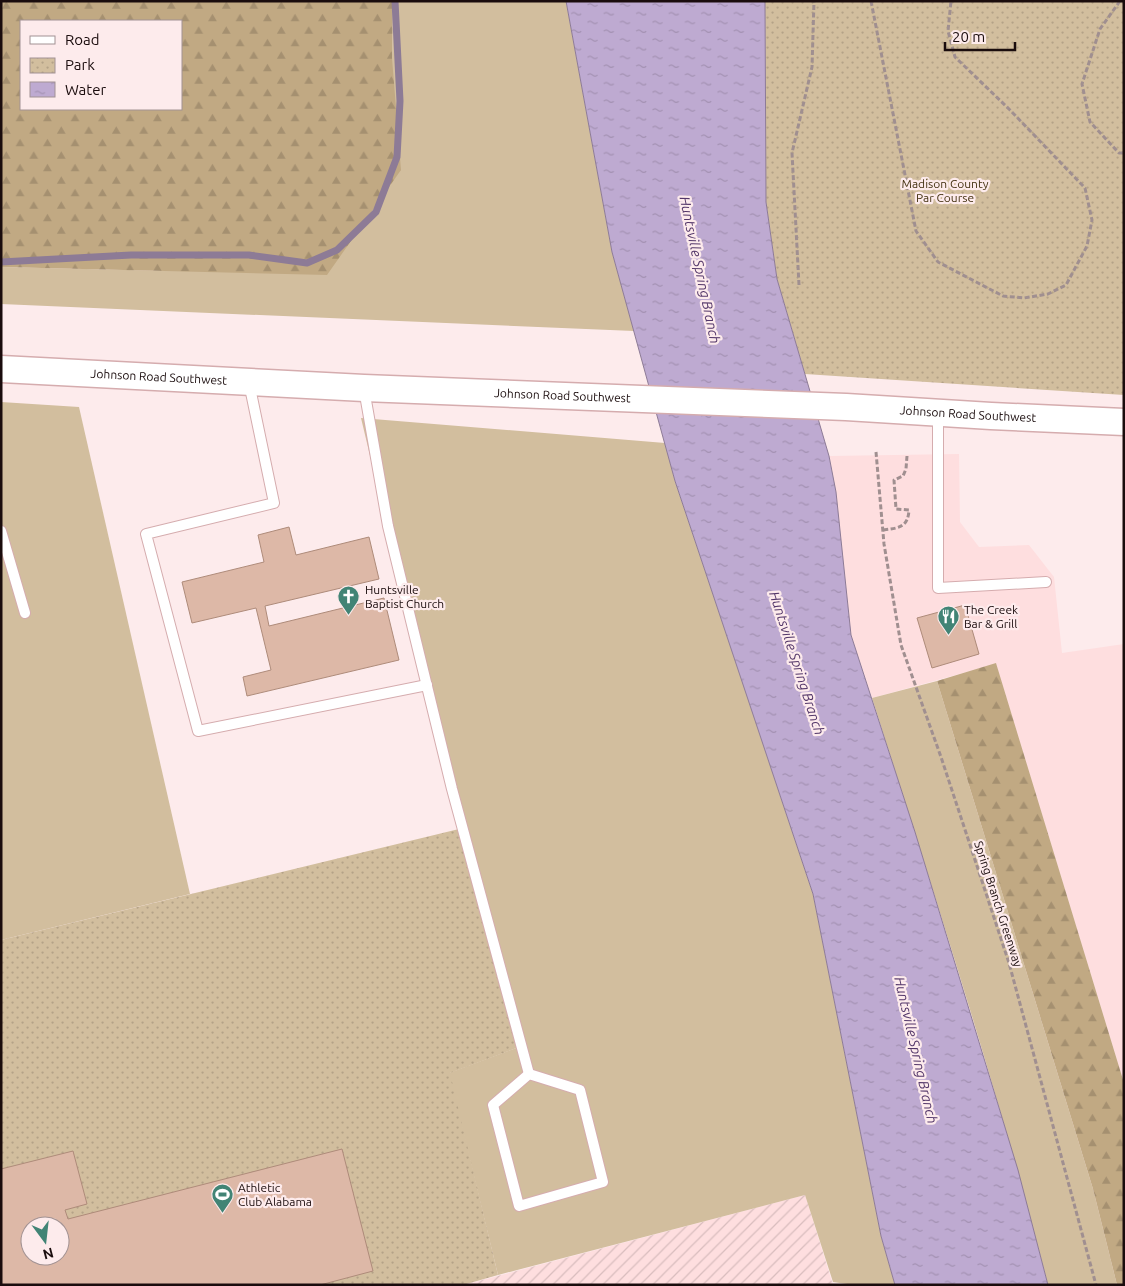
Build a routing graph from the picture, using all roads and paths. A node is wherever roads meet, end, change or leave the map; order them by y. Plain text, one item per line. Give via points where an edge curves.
1 (814, 1) edge
2 (871, 1) edge
3 (951, 1) edge
4 (1120, 1) edge
5 (1124, 153) edge
6 (799, 285) dead end
7 (1, 369) edge
8 (249, 382) junction
9 (364, 388) junction
10 (938, 413) junction
11 (1124, 422) edge
12 (876, 452) dead end
13 (907, 456) dead end
14 (883, 530) junction
15 (1, 531) edge
16 (1046, 582) dead end
17 (25, 613) dead end
18 (427, 686) junction
19 (529, 1074) junction
20 (1096, 1285) edge

1 - 6 path via 812,67 792,153
2 - 3 path via 916,231 938,262 1003,296 1024,298 1048,294 1066,285 1087,246 1092,220 1084,188 955,57 948,32
4 - 5 path via 1100,29 1082,84 1090,122 1120,153
7 - 8 street, Johnson Road Southwest
8 - 9 street, Johnson Road Southwest
8 - 18 lane via 274,503 146,534 198,731
9 - 10 street, Johnson Road Southwest
9 - 18 lane via 388,526
10 - 11 street, Johnson Road Southwest
10 - 16 lane via 938,588
12 - 14 path, Spring Branch Greenway
13 - 14 path via 904,476 894,480 896,509 909,510 908,518 904,525
14 - 20 path, Spring Branch Greenway via 902,645 1008,963
15 - 17 lane
18 - 19 lane
19 - 19 lane via 580,1090 603,1182 519,1206 493,1105

